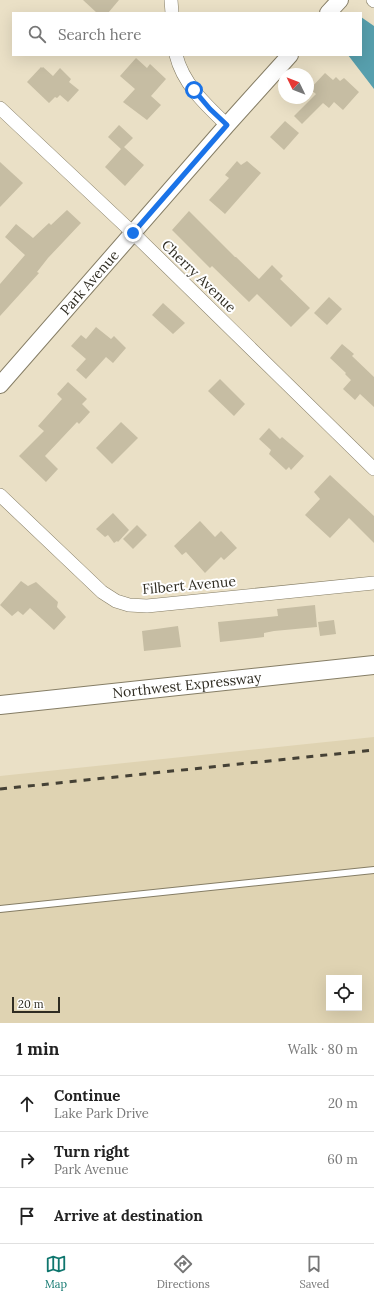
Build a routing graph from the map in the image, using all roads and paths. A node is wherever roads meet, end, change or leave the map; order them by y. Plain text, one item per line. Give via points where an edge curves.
1 (172, 0) edge
2 (340, 0) edge
3 (172, 12) edge
4 (329, 12) edge
5 (176, 56) edge
6 (289, 56) edge
7 (0, 108) edge
8 (227, 125) junction
9 (133, 233) junction
10 (0, 385) edge
11 (374, 469) edge
12 (0, 495) edge
13 (374, 583) edge
14 (374, 665) edge
15 (0, 705) edge
16 (374, 870) edge
17 (0, 909) edge

1 - 3 street
2 - 4 street
5 - 8 street via 194,90
6 - 8 street, Park Avenue
7 - 9 street, Cherry Avenue
8 - 9 street, Park Avenue
9 - 10 street, Park Avenue
9 - 11 street, Cherry Avenue
12 - 13 street, Filbert Avenue via 102,592 128,605 147,606
14 - 15 main road, Northwest Expressway
16 - 17 lane

